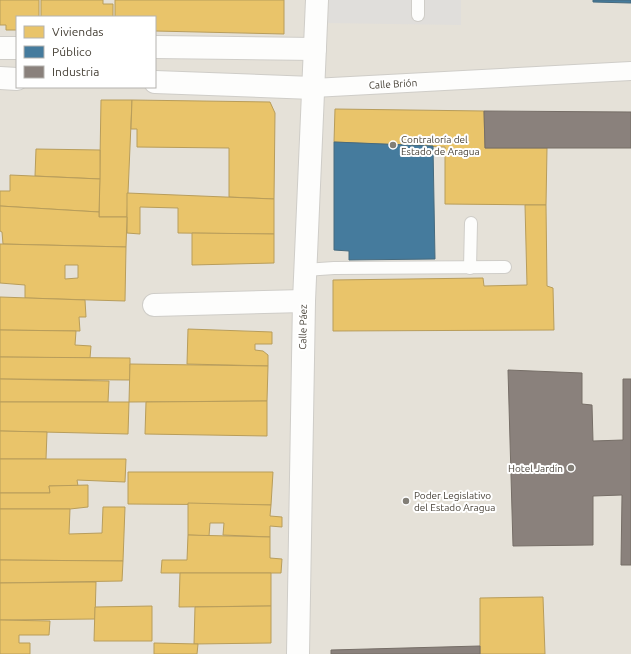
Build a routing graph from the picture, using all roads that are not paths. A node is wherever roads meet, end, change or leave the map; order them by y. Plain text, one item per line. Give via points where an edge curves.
1 (318, 0) edge
2 (418, 0) edge
3 (418, 15) dead end
4 (156, 47) edge
5 (0, 48) edge
6 (16, 48) edge
7 (314, 49) junction
8 (631, 71) edge
9 (0, 78) edge
10 (16, 79) edge
11 (156, 82) edge
12 (313, 88) junction
13 (471, 222) dead end
14 (505, 267) dead end
15 (470, 268) junction
16 (305, 270) junction
17 (304, 301) junction
18 (154, 305) dead end
19 (298, 654) edge

1 - 7 street, Calle Páez
2 - 3 lane
4 - 7 street
5 - 6 street
7 - 12 street, Calle Páez
8 - 12 street, Calle Brión
9 - 10 street
11 - 12 street, Calle Brión
12 - 16 street, Calle Páez
13 - 15 lane
14 - 15 lane
15 - 16 lane
16 - 17 street, Calle Páez
17 - 18 street
17 - 19 street, Calle Páez

